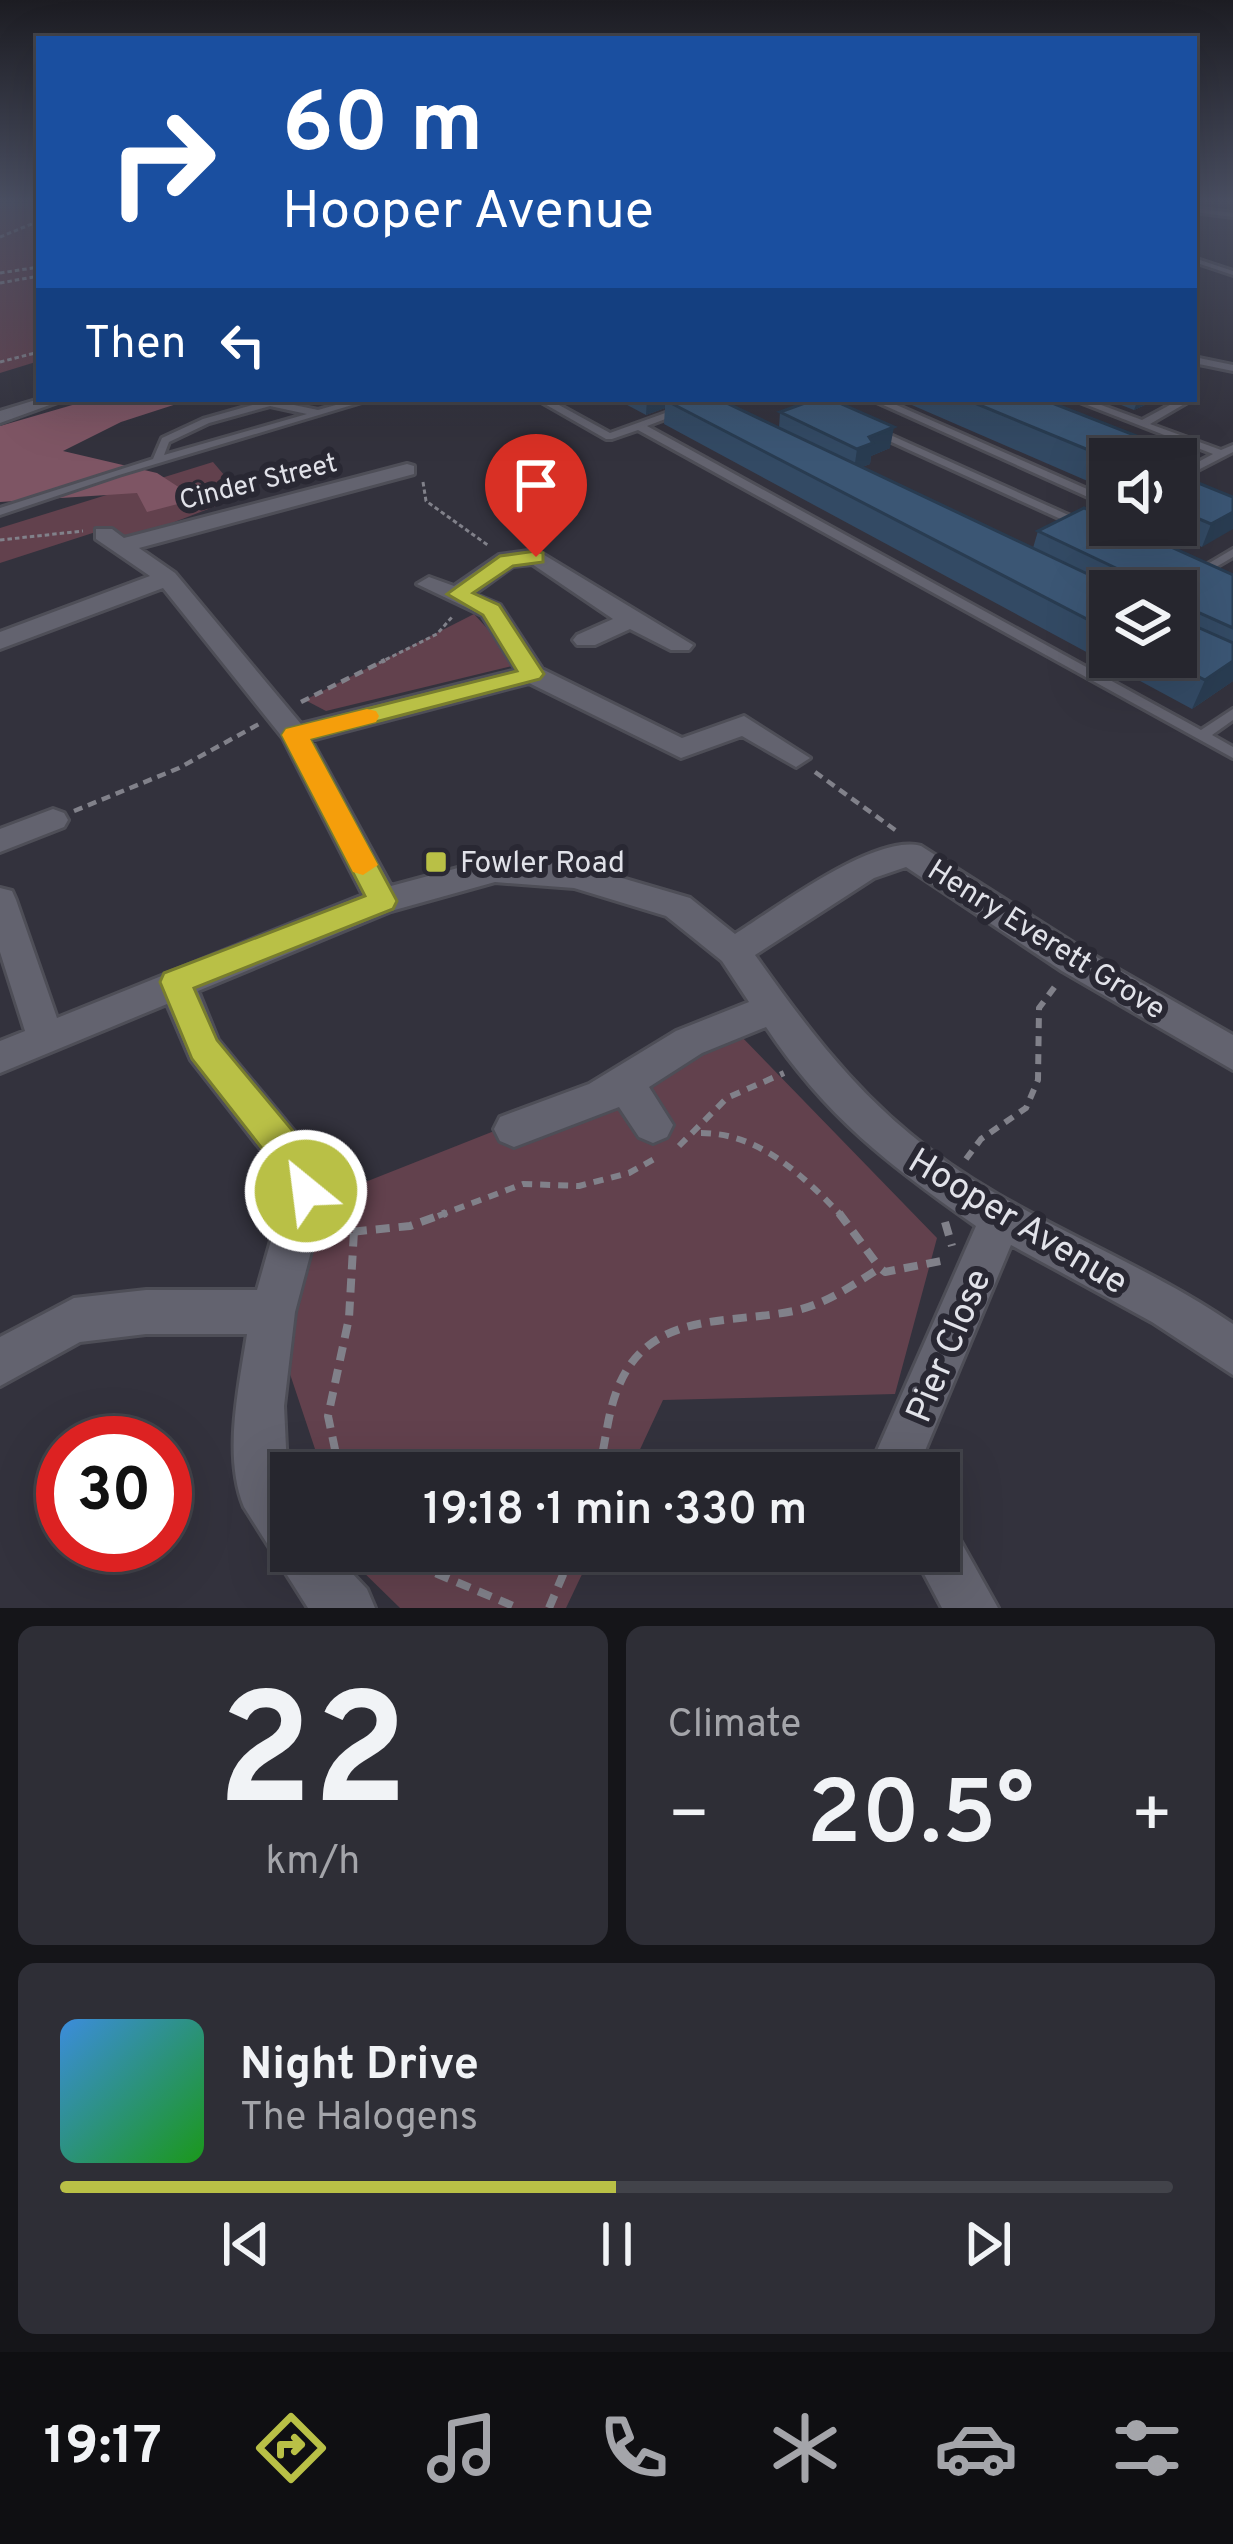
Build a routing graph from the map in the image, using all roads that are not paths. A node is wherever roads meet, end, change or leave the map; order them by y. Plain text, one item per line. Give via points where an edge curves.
1 (1197, 360) edge
2 (1233, 368) edge
3 (48, 402) edge
4 (358, 402) edge
5 (546, 402) edge
6 (704, 402) edge
7 (708, 402) edge
8 (882, 402) edge
9 (1085, 402) edge
10 (1182, 402) edge
11 (320, 414) junction
12 (722, 414) edge
13 (0, 417) edge
14 (1142, 424) junction
15 (639, 426) junction
16 (869, 428) edge
17 (1227, 451) edge
18 (157, 460) junction
19 (1197, 466) edge
20 (406, 470) road end
21 (1089, 494) edge
22 (0, 512) edge
23 (1086, 526) edge
24 (1233, 552) edge
25 (1173, 566) edge
26 (1183, 570) edge
27 (1197, 574) edge
28 (1197, 576) edge
29 (167, 578) junction
30 (429, 584) dead end
31 (1214, 584) edge
32 (458, 594) junction
33 (632, 620) junction
34 (586, 640) dead end
35 (0, 641) edge
36 (680, 645) dead end
37 (532, 674) junction
38 (1233, 713) edge
39 (295, 735) junction
40 (1202, 736) junction
41 (1233, 753) edge
42 (796, 758) road end
43 (53, 820) dead end
44 (0, 842) edge
45 (0, 900) edge
46 (382, 901) junction
47 (734, 952) junction
48 (176, 982) junction
49 (772, 1009) junction
50 (45, 1036) junction
51 (1233, 1054) edge
52 (0, 1058) edge
53 (624, 1083) junction
54 (653, 1125) dead end
55 (514, 1129) dead end
56 (1001, 1218) junction
57 (273, 1312) junction
58 (1233, 1352) edge
59 (0, 1363) edge
60 (900, 1452) edge
61 (270, 1502) edge
62 (314, 1572) edge
63 (950, 1572) edge
64 (348, 1608) edge
65 (971, 1608) edge

1 - 2 lane
3 - 13 street
4 - 11 lane
5 - 15 lane via 610,437
6 - 15 lane
7 - 12 lane
8 - 21 lane
9 - 14 lane
10 - 14 lane
11 - 18 lane
11 - 18 lane via 270,403 206,421 165,440
14 - 17 lane
15 - 40 lane
16 - 23 lane
17 - 19 lane
18 - 22 lane
20 - 29 street, Cinder Street via 113,540
24 - 27 lane
25 - 26 lane
28 - 31 lane
29 - 35 street
29 - 39 street
30 - 32 street
32 - 33 street via 507,560 536,557
32 - 37 street via 491,610
33 - 34 street
33 - 36 street
37 - 39 street
37 - 42 street via 681,749 754,718
38 - 40 lane
39 - 46 street
40 - 41 lane
43 - 44 street
45 - 50 street
46 - 47 street, Hooper Avenue via 495,870 574,876 678,907
46 - 48 street, Hooper Avenue
47 - 49 street, Hooper Avenue
47 - 51 street, Henry Everett Grove via 863,870 910,854
48 - 50 street, Hooper Avenue
48 - 57 street via 204,1049 298,1166 306,1191
49 - 53 street via 689,1042
49 - 56 street, Hooper Avenue via 811,1063 898,1149
50 - 52 street, Hooper Avenue
53 - 54 street
53 - 55 street
56 - 58 street, Hooper Avenue via 1168,1306
56 - 60 street, Pier Close
57 - 59 street via 74,1320
57 - 61 street via 260,1406 262,1489
62 - 64 street
63 - 65 street

